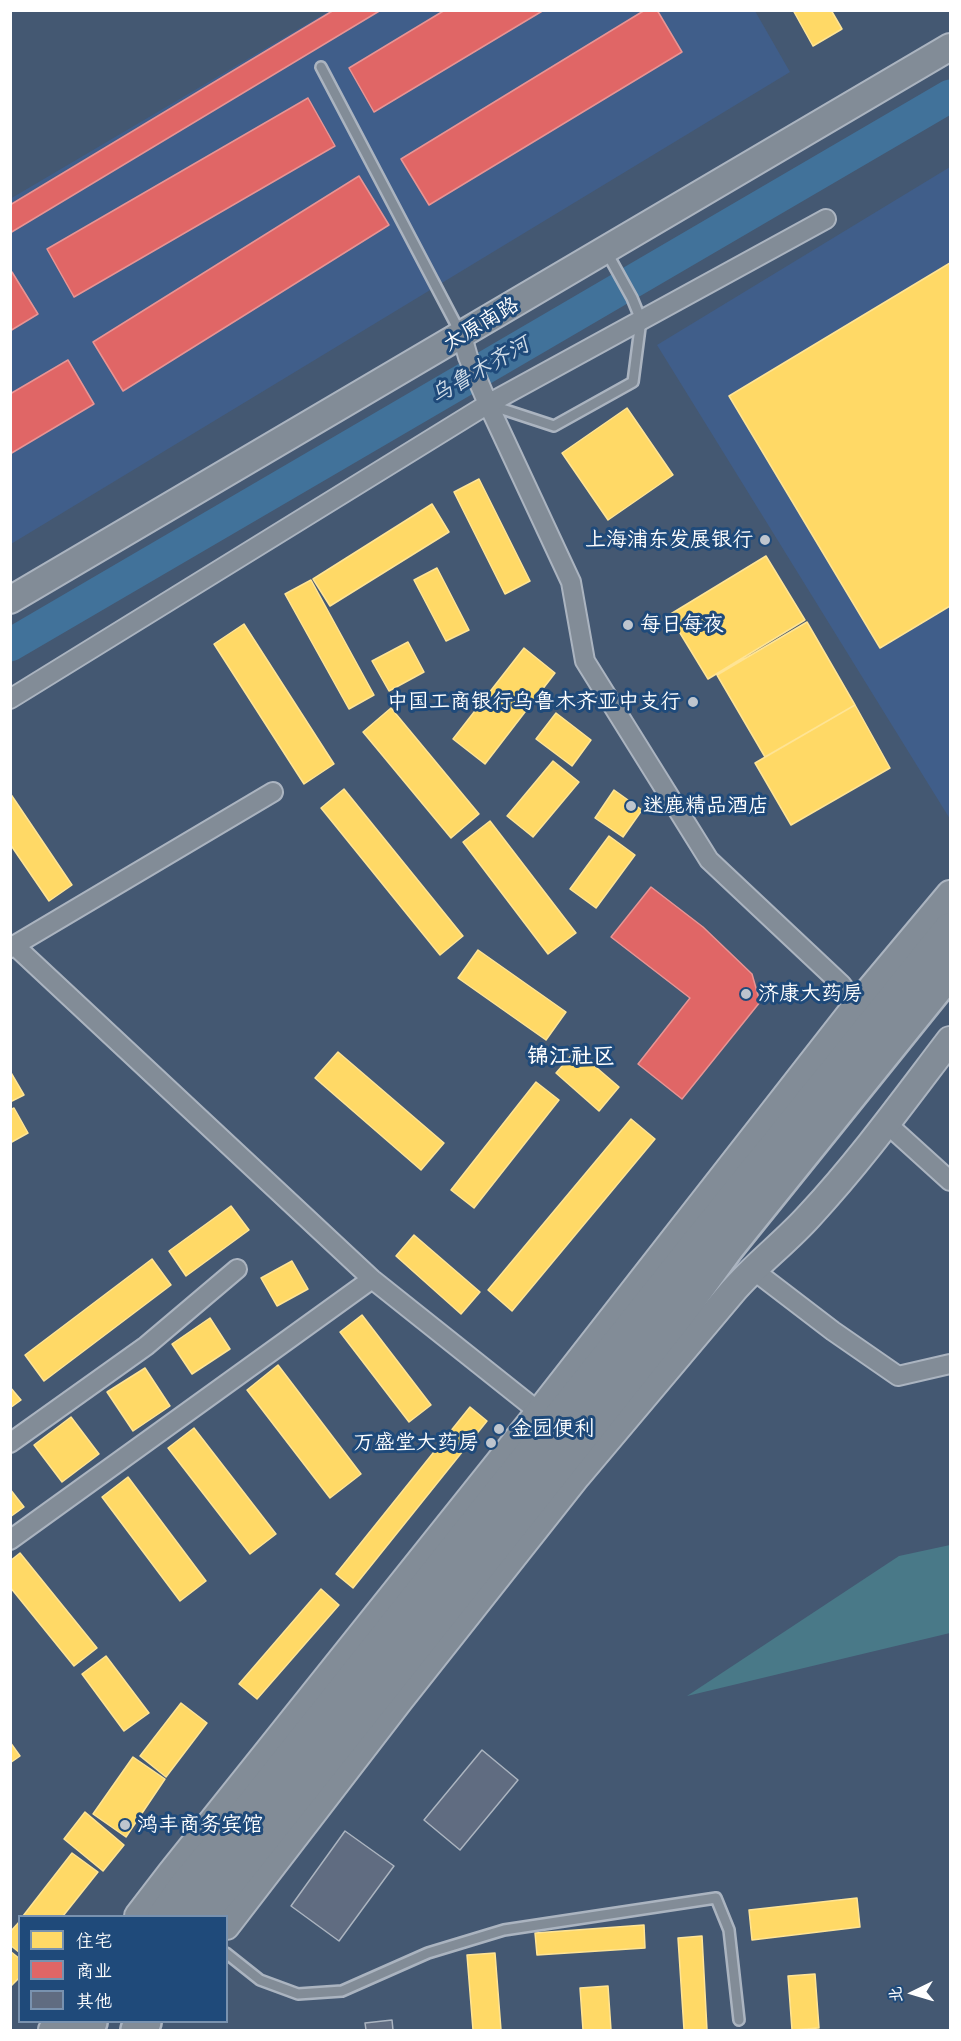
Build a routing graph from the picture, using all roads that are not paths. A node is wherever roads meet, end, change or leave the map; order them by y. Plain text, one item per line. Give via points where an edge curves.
1 (951, 31) edge
2 (951, 47) edge
3 (321, 67) dead end
4 (826, 219) dead end
5 (611, 260) junction
6 (641, 320) junction
7 (461, 338) junction
8 (487, 399) junction
9 (10, 584) edge
10 (10, 600) edge
11 (10, 699) edge
12 (273, 792) dead end
13 (951, 894) edge
14 (951, 930) edge
15 (12, 946) edge
16 (951, 970) edge
17 (857, 1005) junction
18 (951, 1040) edge
19 (886, 1123) junction
20 (951, 1181) edge
21 (237, 1269) dead end
22 (752, 1269) junction
23 (372, 1279) junction
24 (951, 1364) edge
25 (539, 1412) junction
26 (10, 1443) edge
27 (10, 1540) edge
28 (253, 1806) junction
29 (226, 1884) junction
30 (140, 1915) edge
31 (141, 1915) edge
32 (166, 1915) edge
33 (200, 1915) edge
34 (211, 1915) edge
35 (228, 1923) edge
36 (228, 1955) edge
37 (739, 2020) dead end

1 - 7 main road
2 - 5 main road, 太原南路
3 - 7 lane
4 - 6 street
5 - 6 lane
5 - 7 main road, 太原南路
6 - 8 street
6 - 8 lane via 633,382 554,426
7 - 8 street
7 - 9 main road
7 - 10 main road, 太原南路
8 - 11 street
8 - 17 street via 571,582 585,661 709,860 841,984
12 - 15 street
13 - 17 main road
14 - 28 highway
15 - 23 street
16 - 29 highway
17 - 25 main road
18 - 19 main road
19 - 20 street
19 - 22 main road via 809,1216
21 - 26 street via 147,1346
22 - 24 street via 898,1376
22 - 35 main road via 577,1476
23 - 25 street
23 - 27 street
25 - 30 main road
28 - 31 highway
28 - 32 highway
29 - 33 highway
29 - 34 highway
36 - 37 lane via 260,1980 298,1994 342,1991 428,1953 504,1930 716,1898 729,1930

